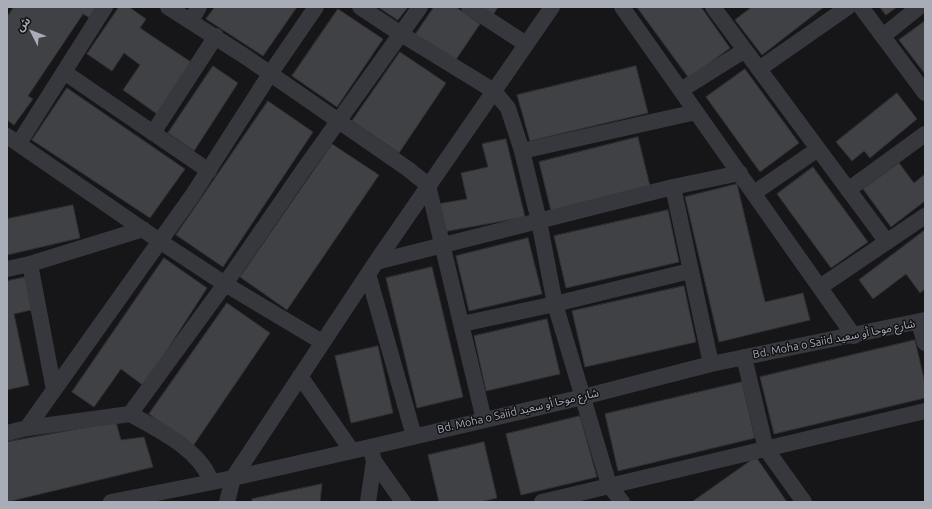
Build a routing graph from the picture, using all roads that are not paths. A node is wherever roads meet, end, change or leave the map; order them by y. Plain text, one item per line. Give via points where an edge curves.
1 (105, 7) edge
2 (168, 7) edge
3 (316, 7) edge
4 (360, 7) edge
5 (420, 7) edge
6 (469, 7) edge
7 (552, 7) edge
8 (622, 7) edge
9 (714, 7) edge
10 (848, 7) edge
11 (861, 7) edge
12 (919, 7) edge
13 (195, 14) edge
14 (401, 34) junction
15 (216, 36) junction
16 (883, 36) junction
17 (526, 44) junction
18 (745, 50) junction
19 (759, 69) junction
20 (64, 72) junction
21 (270, 74) junction
22 (681, 90) junction
23 (494, 91) junction
24 (925, 93) edge
25 (696, 112) junction
26 (338, 120) junction
27 (153, 133) junction
28 (925, 134) edge
29 (13, 140) edge
30 (818, 149) junction
31 (522, 151) junction
32 (209, 172) junction
33 (740, 173) junction
34 (428, 185) junction
35 (673, 187) junction
36 (848, 190) junction
37 (754, 193) junction
38 (925, 216) edge
39 (539, 221) junction
40 (143, 229) junction
41 (161, 242) junction
42 (887, 242) junction
43 (442, 245) junction
44 (30, 264) junction
45 (372, 268) junction
46 (7, 269) edge
47 (690, 271) junction
48 (225, 284) junction
49 (820, 287) junction
50 (555, 304) junction
51 (922, 321) edge
52 (462, 324) junction
53 (854, 336) junction
54 (322, 342) junction
55 (925, 343) edge
56 (744, 357) junction
57 (711, 364) junction
58 (300, 376) junction
59 (54, 390) junction
60 (583, 397) junction
61 (925, 411) edge
62 (130, 414) junction
63 (484, 420) junction
64 (27, 428) junction
65 (7, 433) edge
66 (414, 436) junction
67 (766, 449) junction
68 (352, 450) junction
69 (372, 454) junction
70 (232, 478) junction
71 (211, 482) junction
72 (609, 485) junction
73 (111, 502) edge
74 (227, 502) edge
75 (368, 502) edge
76 (403, 502) edge
77 (542, 502) edge
78 (622, 502) edge
79 (804, 502) edge

1 - 20 street
2 - 13 street
3 - 21 street
4 - 14 street
5 - 14 street
6 - 17 street
7 - 17 street
8 - 22 street
9 - 18 street
10 - 19 street
11 - 16 street
12 - 16 street
13 - 15 street
14 - 23 street
14 - 26 street
15 - 21 street
15 - 27 street
16 - 24 street
17 - 23 street
18 - 19 street
18 - 22 street
19 - 30 street
20 - 27 street
20 - 29 street
21 - 26 street
21 - 32 street
22 - 25 street
23 - 31 street via 508,108
23 - 34 street
25 - 31 street
25 - 33 street
26 - 34 street
26 - 48 street
27 - 32 street
28 - 36 street
29 - 40 street
30 - 36 street
30 - 37 street
31 - 39 street
32 - 41 street
33 - 35 street
33 - 37 street
34 - 43 street
34 - 45 street
35 - 39 street
35 - 47 street
36 - 42 street
37 - 49 street
38 - 42 street
39 - 43 street
39 - 50 street
40 - 41 street
40 - 44 street
41 - 48 street
41 - 59 street
42 - 49 street
43 - 45 street
43 - 52 street
44 - 46 street
44 - 59 street
45 - 54 street
45 - 66 street
47 - 50 street
47 - 57 street
48 - 54 street
48 - 62 street
49 - 53 street
50 - 52 street
50 - 60 street
51 - 53 street, Bd. Moha o Saiid شارع موحا أو سعيد
51 - 55 street
52 - 63 street
53 - 56 street, Bd. Moha o Saiid شارع موحا أو سعيد
54 - 58 street
56 - 57 street, Bd. Moha o Saiid شارع موحا أو سعيد
56 - 67 street
57 - 60 street, Bd. Moha o Saiid شارع موحا أو سعيد
58 - 68 street
58 - 70 street
59 - 64 street
60 - 63 street, Bd. Moha o Saiid شارع موحا أو سعيد
60 - 72 street
61 - 67 street
62 - 64 street
62 - 71 street via 189,451 204,466
63 - 66 street, Bd. Moha o Saiid شارع موحا أو سعيد
64 - 65 street
66 - 69 street, Bd. Moha o Saiid شارع موحا أو سعيد
67 - 72 street
67 - 79 street
68 - 69 street, Bd. Moha o Saiid شارع موحا أو سعيد
68 - 70 street, Bd. Moha o Saiid شارع موحا أو سعيد
69 - 75 street
69 - 76 street
70 - 71 street, Bd. Moha o Saiid شارع موحا أو سعيد
70 - 74 street
71 - 73 street, Bd. Moha o Saiid شارع موحا أو سعيد
72 - 77 street
72 - 78 street

